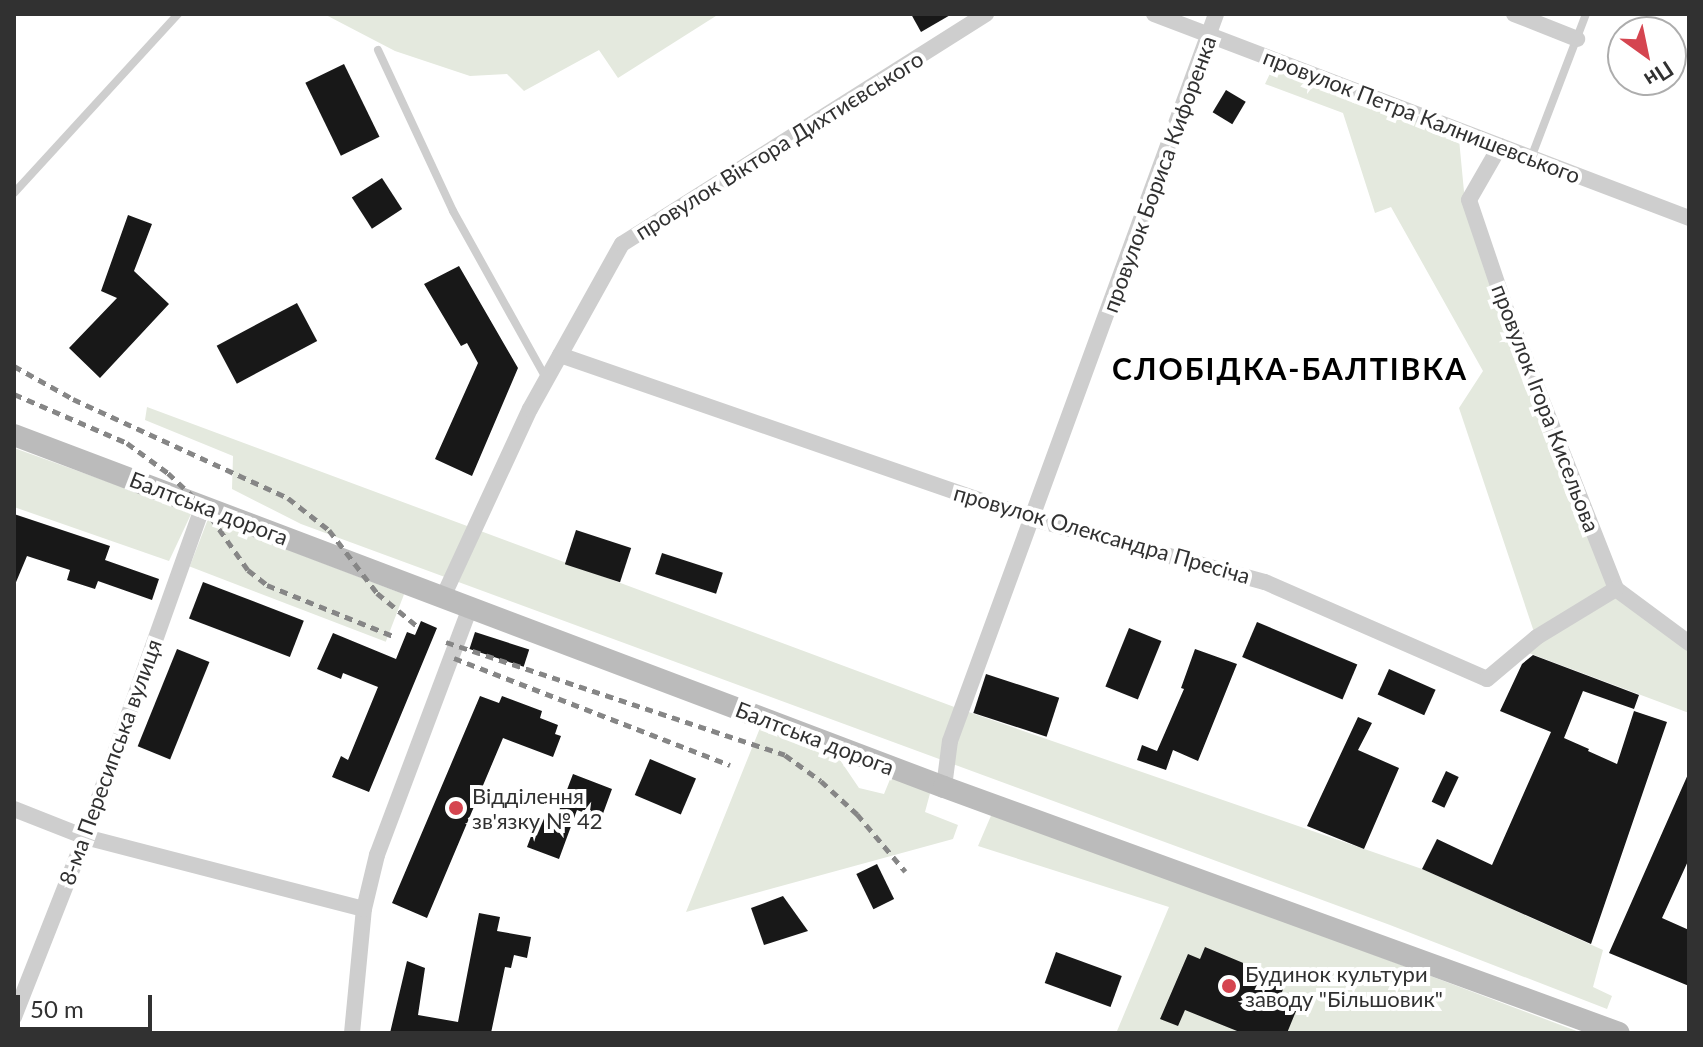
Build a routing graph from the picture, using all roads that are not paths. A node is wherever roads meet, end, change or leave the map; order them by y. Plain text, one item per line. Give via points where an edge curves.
1 (178, 14) edge
2 (986, 14) edge
3 (1154, 14) edge
4 (1216, 14) edge
5 (1514, 14) edge
6 (1586, 14) edge
7 (1210, 35) junction
8 (1577, 39) junction
9 (378, 50) dead end
10 (1500, 146) junction
11 (1531, 158) junction
12 (14, 193) edge
13 (1689, 218) edge
14 (560, 355) junction
15 (547, 379) junction
16 (14, 435) edge
17 (203, 506) junction
18 (1034, 519) junction
19 (1616, 589) junction
20 (443, 597) junction
21 (470, 607) junction
22 (1689, 643) edge
23 (944, 787) junction
24 (14, 809) edge
25 (85, 837) junction
26 (364, 909) junction
27 (14, 1017) edge
28 (352, 1033) edge
29 (1619, 1033) edge

1 - 12 lane
2 - 14 street, провулок Віктора Дихтиєвського via 622,244
3 - 7 street, провулок Петра Калнишевського
4 - 7 street, провулок Бориса Кифоренка
5 - 8 street
6 - 8 lane
7 - 10 street, провулок Петра Калнишевського
7 - 18 street, провулок Бориса Кифоренка
8 - 11 lane
9 - 15 lane via 453,211
10 - 11 street, провулок Петра Калнишевського
10 - 19 street, провулок Ігора Кисельова via 1469,200 1507,312
11 - 13 street, провулок Петра Калнишевського
14 - 15 street, провулок Віктора Дихтиєвського
14 - 18 street, провулок Олександра Пресіча
15 - 20 street, провулок Віктора Дихтиєвського
16 - 17 main road, Балтська дорога
17 - 20 main road, Балтська дорога
17 - 25 street, 8-ма Пересипська вулиця
18 - 19 street, провулок Олександра Пресіча via 1265,582 1487,679 1537,637
18 - 23 street, провулок Бориса Кифоренка via 950,741
19 - 22 street
20 - 21 main road, Балтська дорога
21 - 23 main road, Балтська дорога
21 - 26 street via 377,855
23 - 29 main road, Балтська дорога
24 - 25 street
25 - 26 street
25 - 27 street, 8-ма Пересипська вулиця
26 - 28 street

